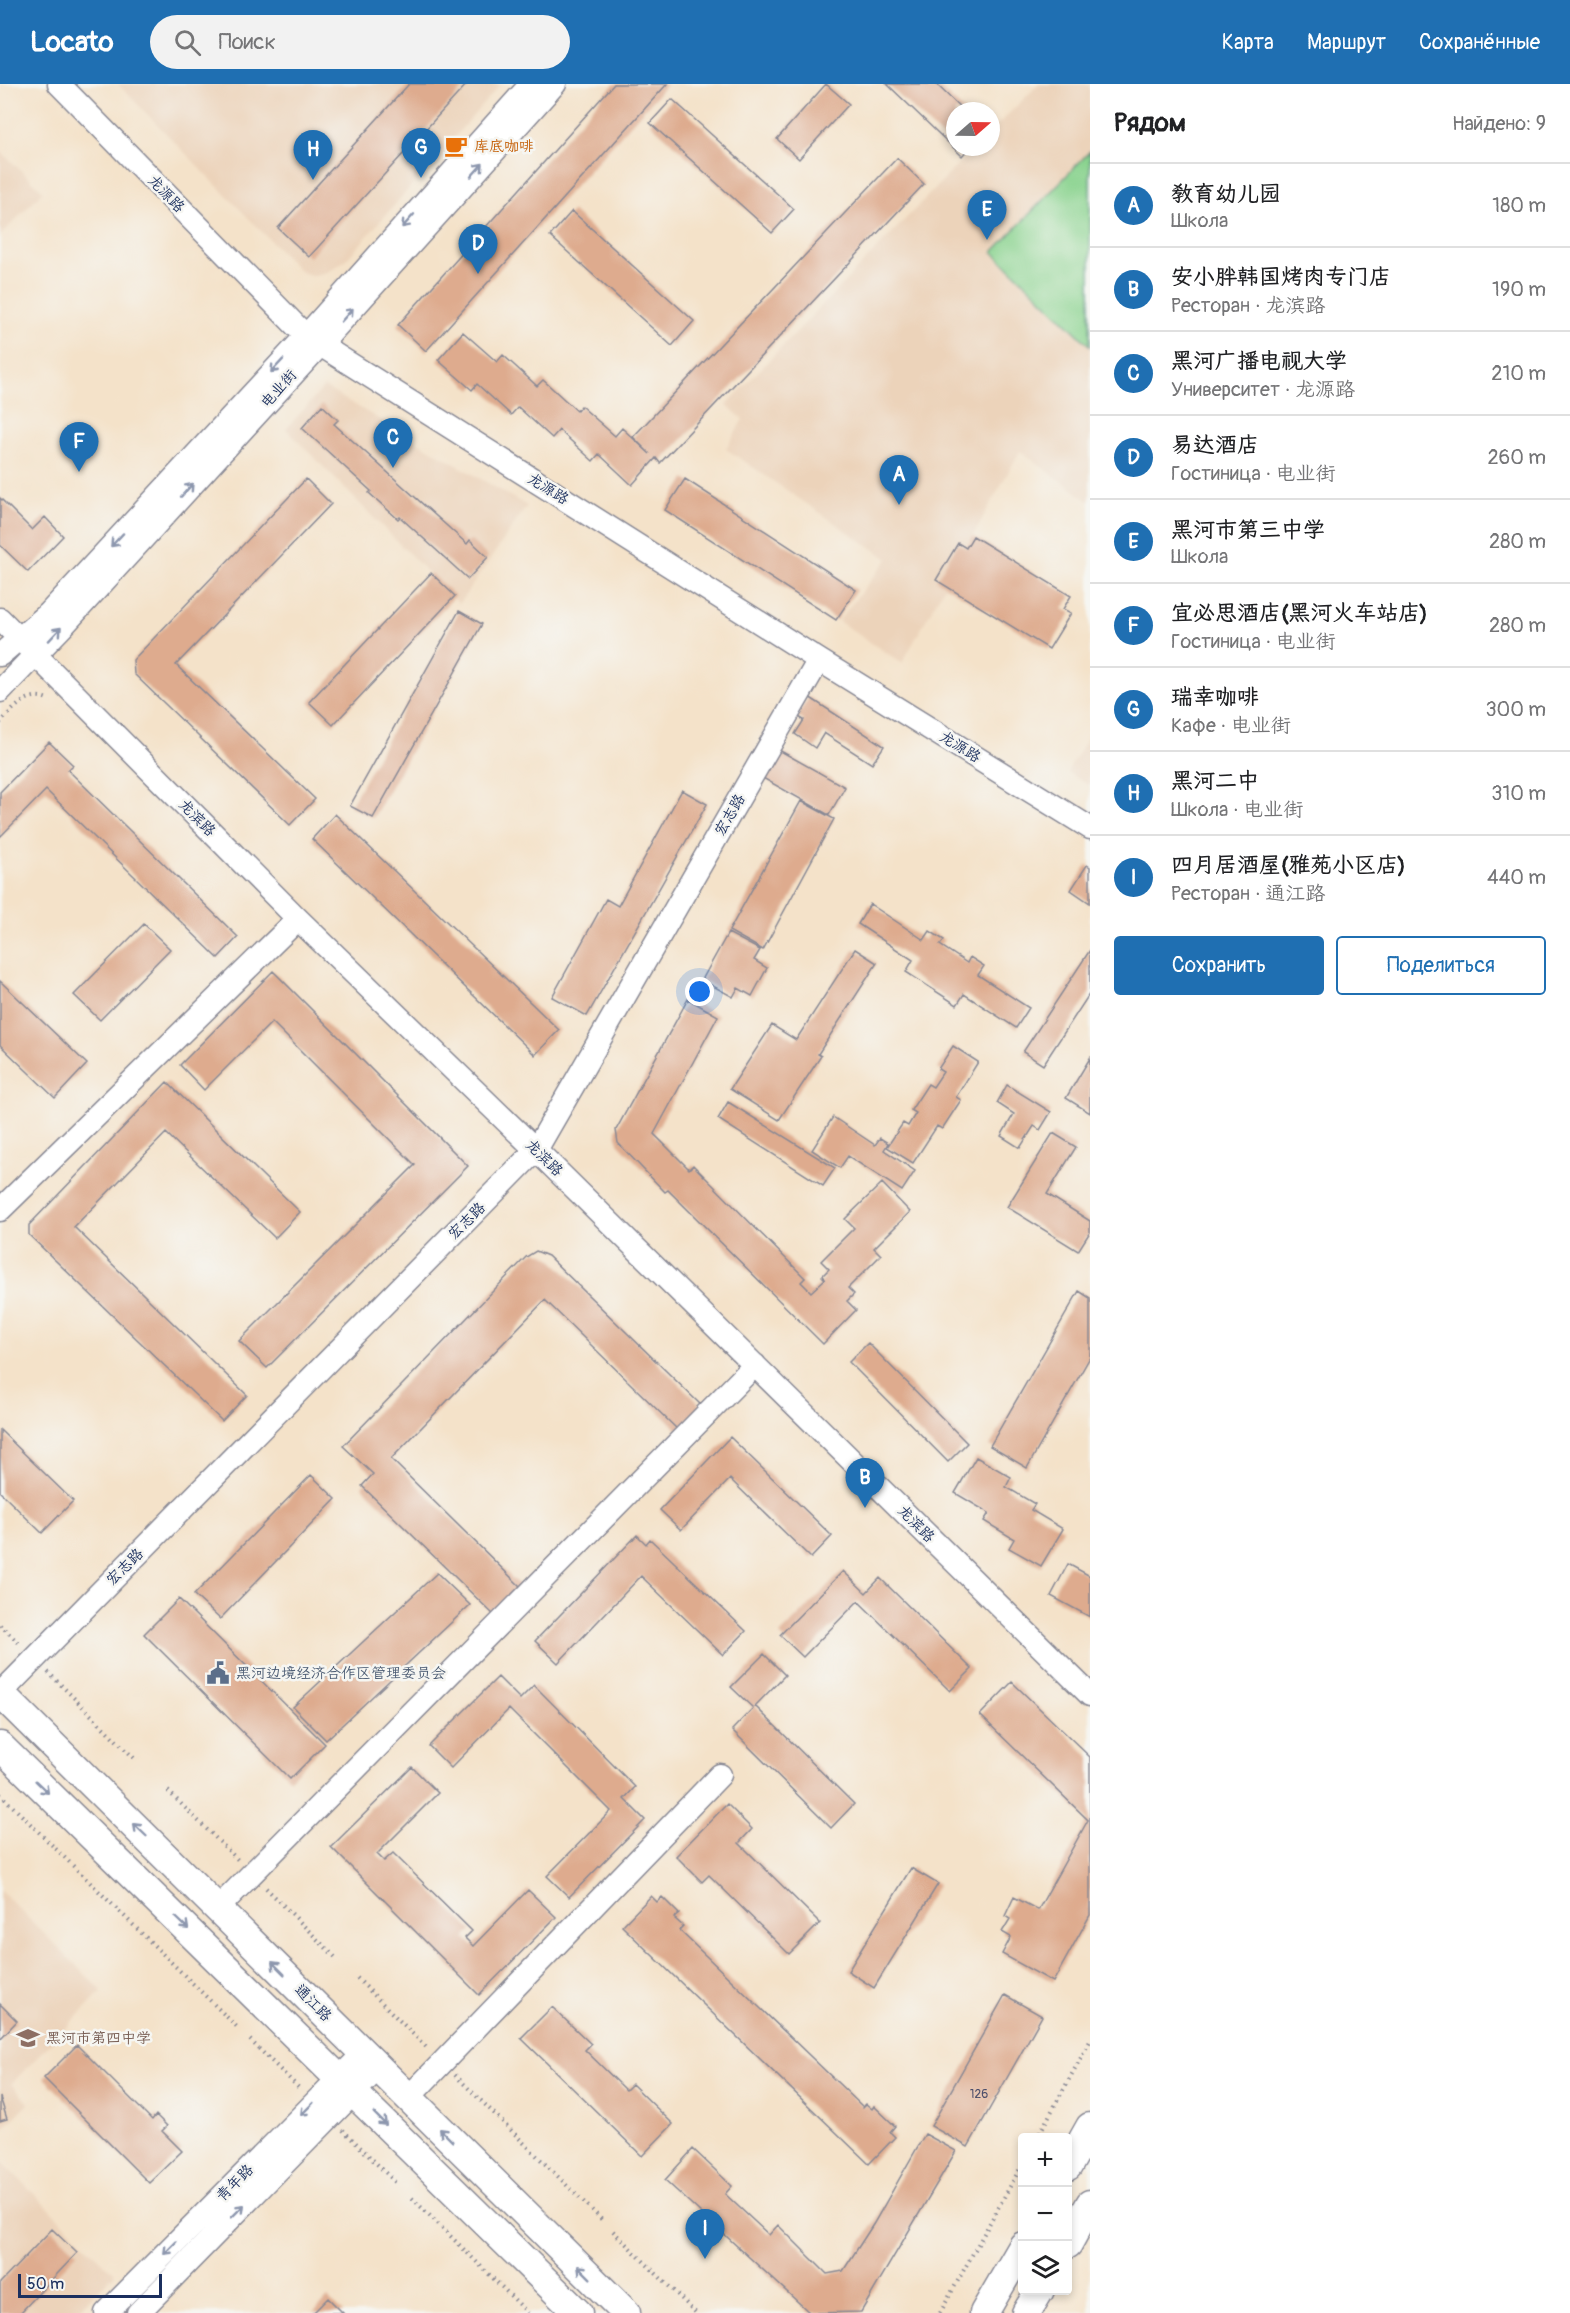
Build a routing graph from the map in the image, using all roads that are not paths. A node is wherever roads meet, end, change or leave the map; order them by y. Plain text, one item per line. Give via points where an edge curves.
1 (59, 84) edge
2 (531, 84) edge
3 (555, 84) edge
4 (313, 340) junction
5 (0, 620) edge
6 (19, 637) junction
7 (0, 655) edge
8 (35, 655) junction
9 (819, 660) junction
10 (0, 691) edge
11 (1090, 828) edge
12 (298, 919) junction
13 (536, 1150) junction
14 (0, 1210) edge
15 (755, 1365) junction
16 (0, 1694) edge
17 (1090, 1695) edge
18 (0, 1746) edge
19 (720, 1775) dead end
20 (218, 1908) junction
21 (371, 2061) junction
22 (346, 2086) junction
23 (408, 2098) junction
24 (1090, 2127) edge
25 (1072, 2159) edge
26 (1090, 2204) edge
27 (1078, 2238) edge
28 (1018, 2255) edge
29 (1037, 2295) edge
30 (573, 2312) edge
31 (106, 2313) edge
32 (138, 2313) edge
33 (626, 2313) edge
34 (984, 2313) edge
35 (1026, 2313) edge

1 - 4 street, 龙源路
2 -> 4 street, 电业街
4 -> 3 street, 电业街
4 -> 6 street, 电业街 via 49,613
8 -> 4 street, 电业街
4 - 9 street, 龙源路
5 - 6 street, 龙滨路
6 - 7 street, 电业街
6 - 8 street, 龙滨路
8 - 10 street, 电业街
8 - 12 street, 龙滨路
9 - 11 street, 龙源路
9 - 13 street, 宏志路
12 - 13 street, 龙滨路
12 - 14 street
13 - 15 street, 龙滨路
13 - 16 street, 宏志路
15 - 17 street, 龙滨路
15 - 20 street
20 -> 16 main road, 通江路
18 -> 22 main road
19 - 23 street
21 -> 20 main road, 通江路
21 - 22 street, 青年路
21 - 23 main road, 通江路
22 -> 30 main road
22 -> 31 street, 青年路
32 -> 22 street, 青年路
33 -> 23 main road, 通江路
24 - 25 main road
26 - 27 main road
28 - 34 main road
29 - 35 main road

